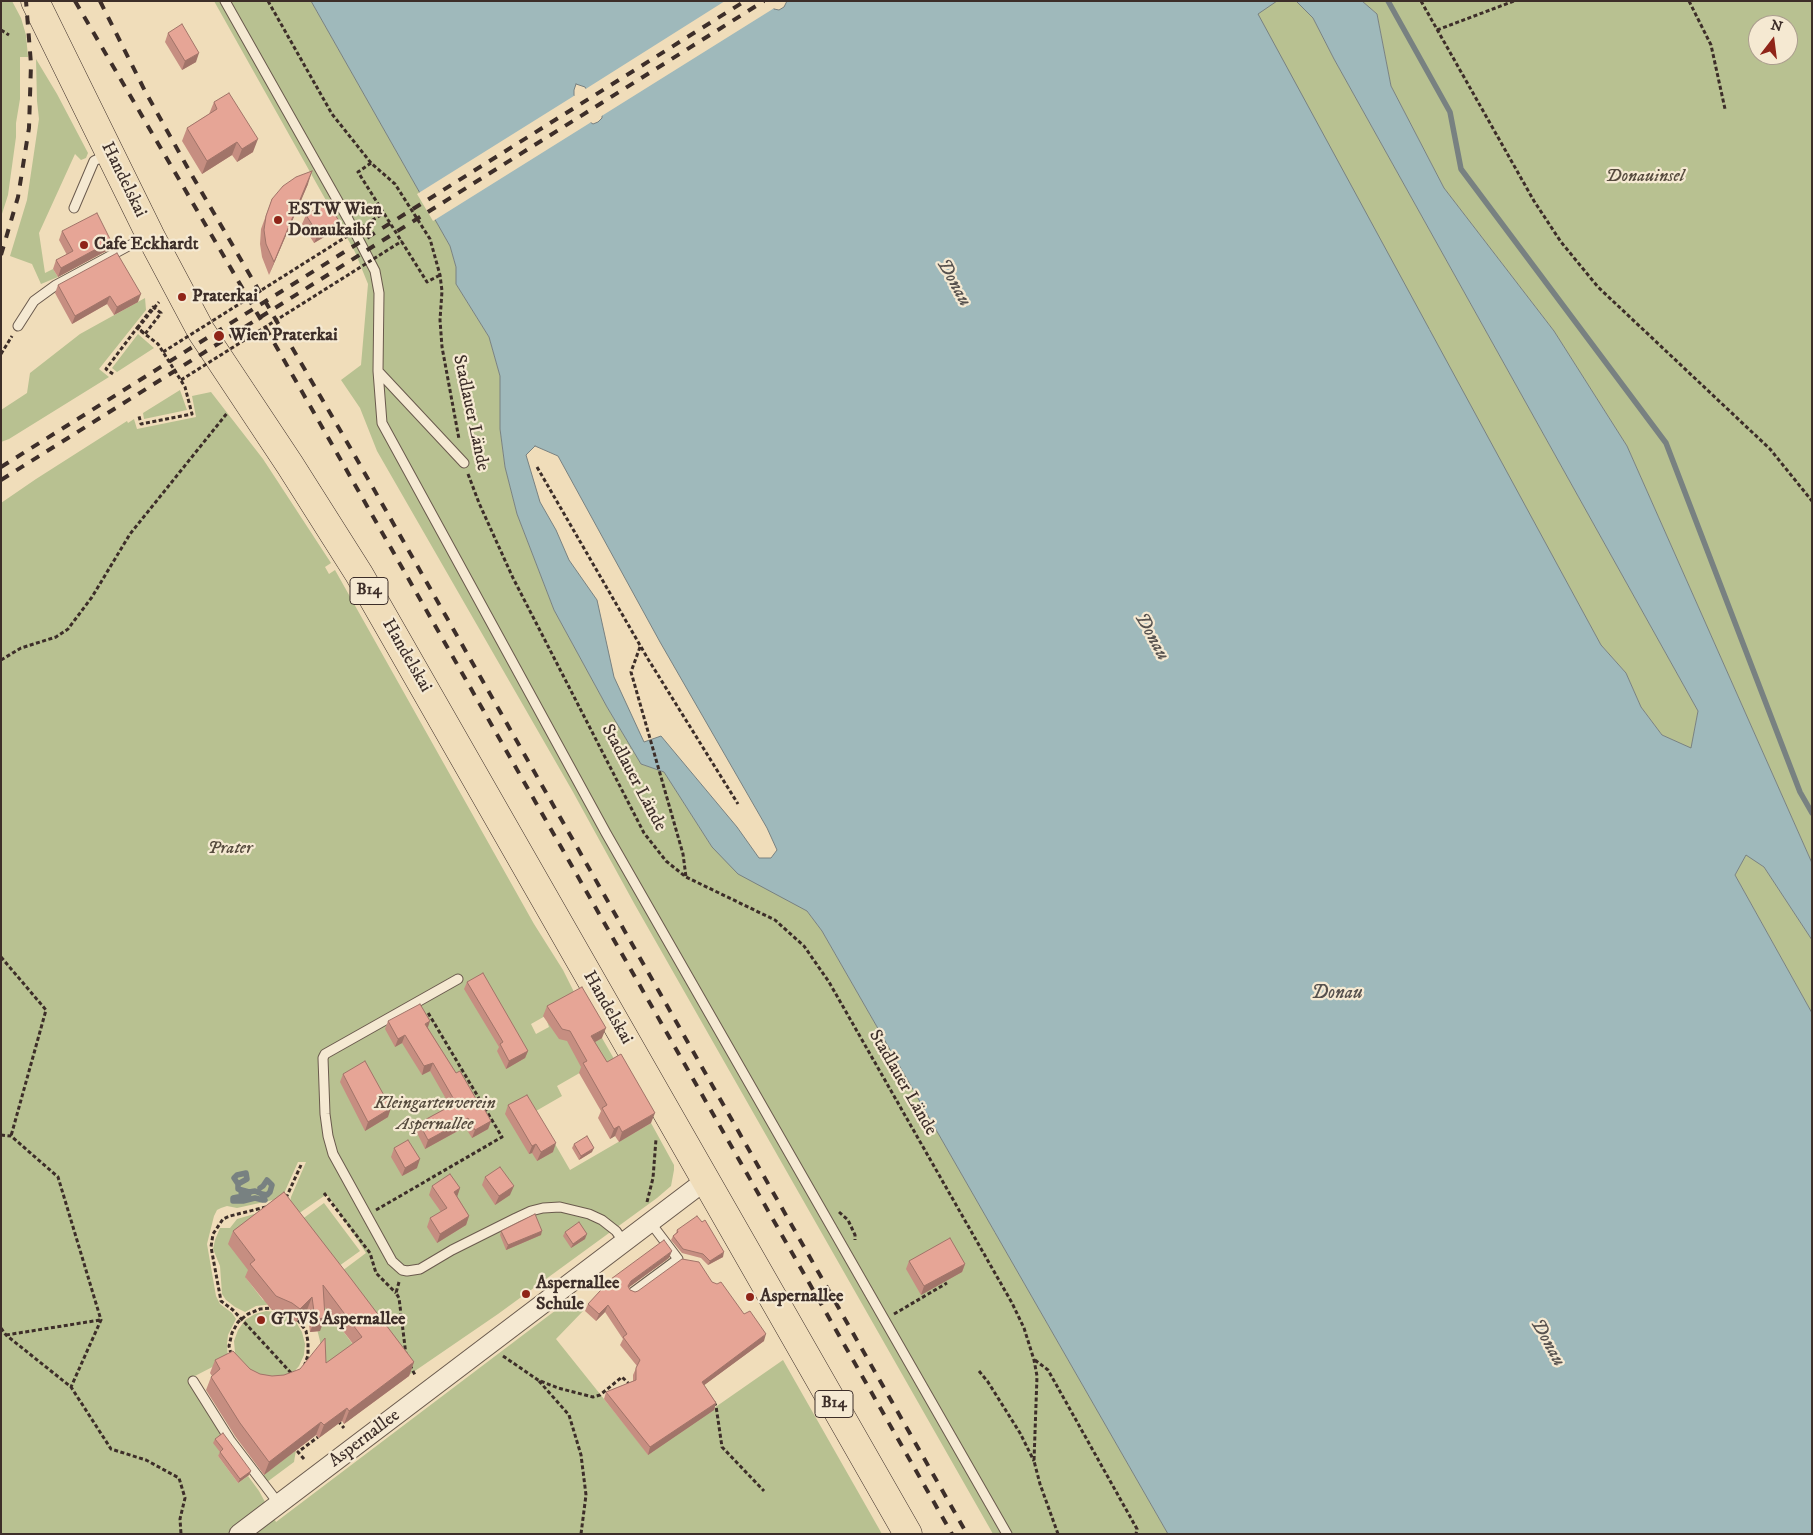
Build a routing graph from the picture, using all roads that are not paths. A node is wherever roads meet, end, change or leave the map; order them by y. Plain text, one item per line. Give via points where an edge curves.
1 (35, 1) edge
2 (225, 1) edge
3 (111, 152) junction
4 (74, 208) dead end
5 (150, 234) junction
6 (18, 326) road end
7 (378, 372) junction
8 (464, 463) road end
9 (458, 979) dead end
10 (706, 1180) junction
11 (648, 1216) junction
12 (623, 1242) junction
13 (632, 1293) edge
14 (193, 1381) dead end
15 (279, 1504) junction
16 (239, 1534) edge
17 (908, 1534) edge
18 (1006, 1534) edge

1 - 3 main road, Handelskai / B14
2 - 7 lane via 375,271 379,293
3 - 4 lane via 94,160
3 - 5 main road, Handelskai / B14
5 - 6 lane via 56,285 34,301
5 - 10 main road, Handelskai / B14 via 201,331 360,574
7 - 8 lane
7 - 18 lane via 382,422 411,477 606,833
9 - 12 lane via 323,1058 325,1114 333,1154 392,1261 402,1270 420,1269 516,1218 543,1208 560,1207 589,1214 616,1231
10 - 11 street, Aspernallee
10 - 17 main road, B14
11 - 12 street, Aspernallee
11 - 13 lane via 682,1260
12 - 15 street, Aspernallee
14 - 15 lane via 230,1440
15 - 16 street, Aspernallee

